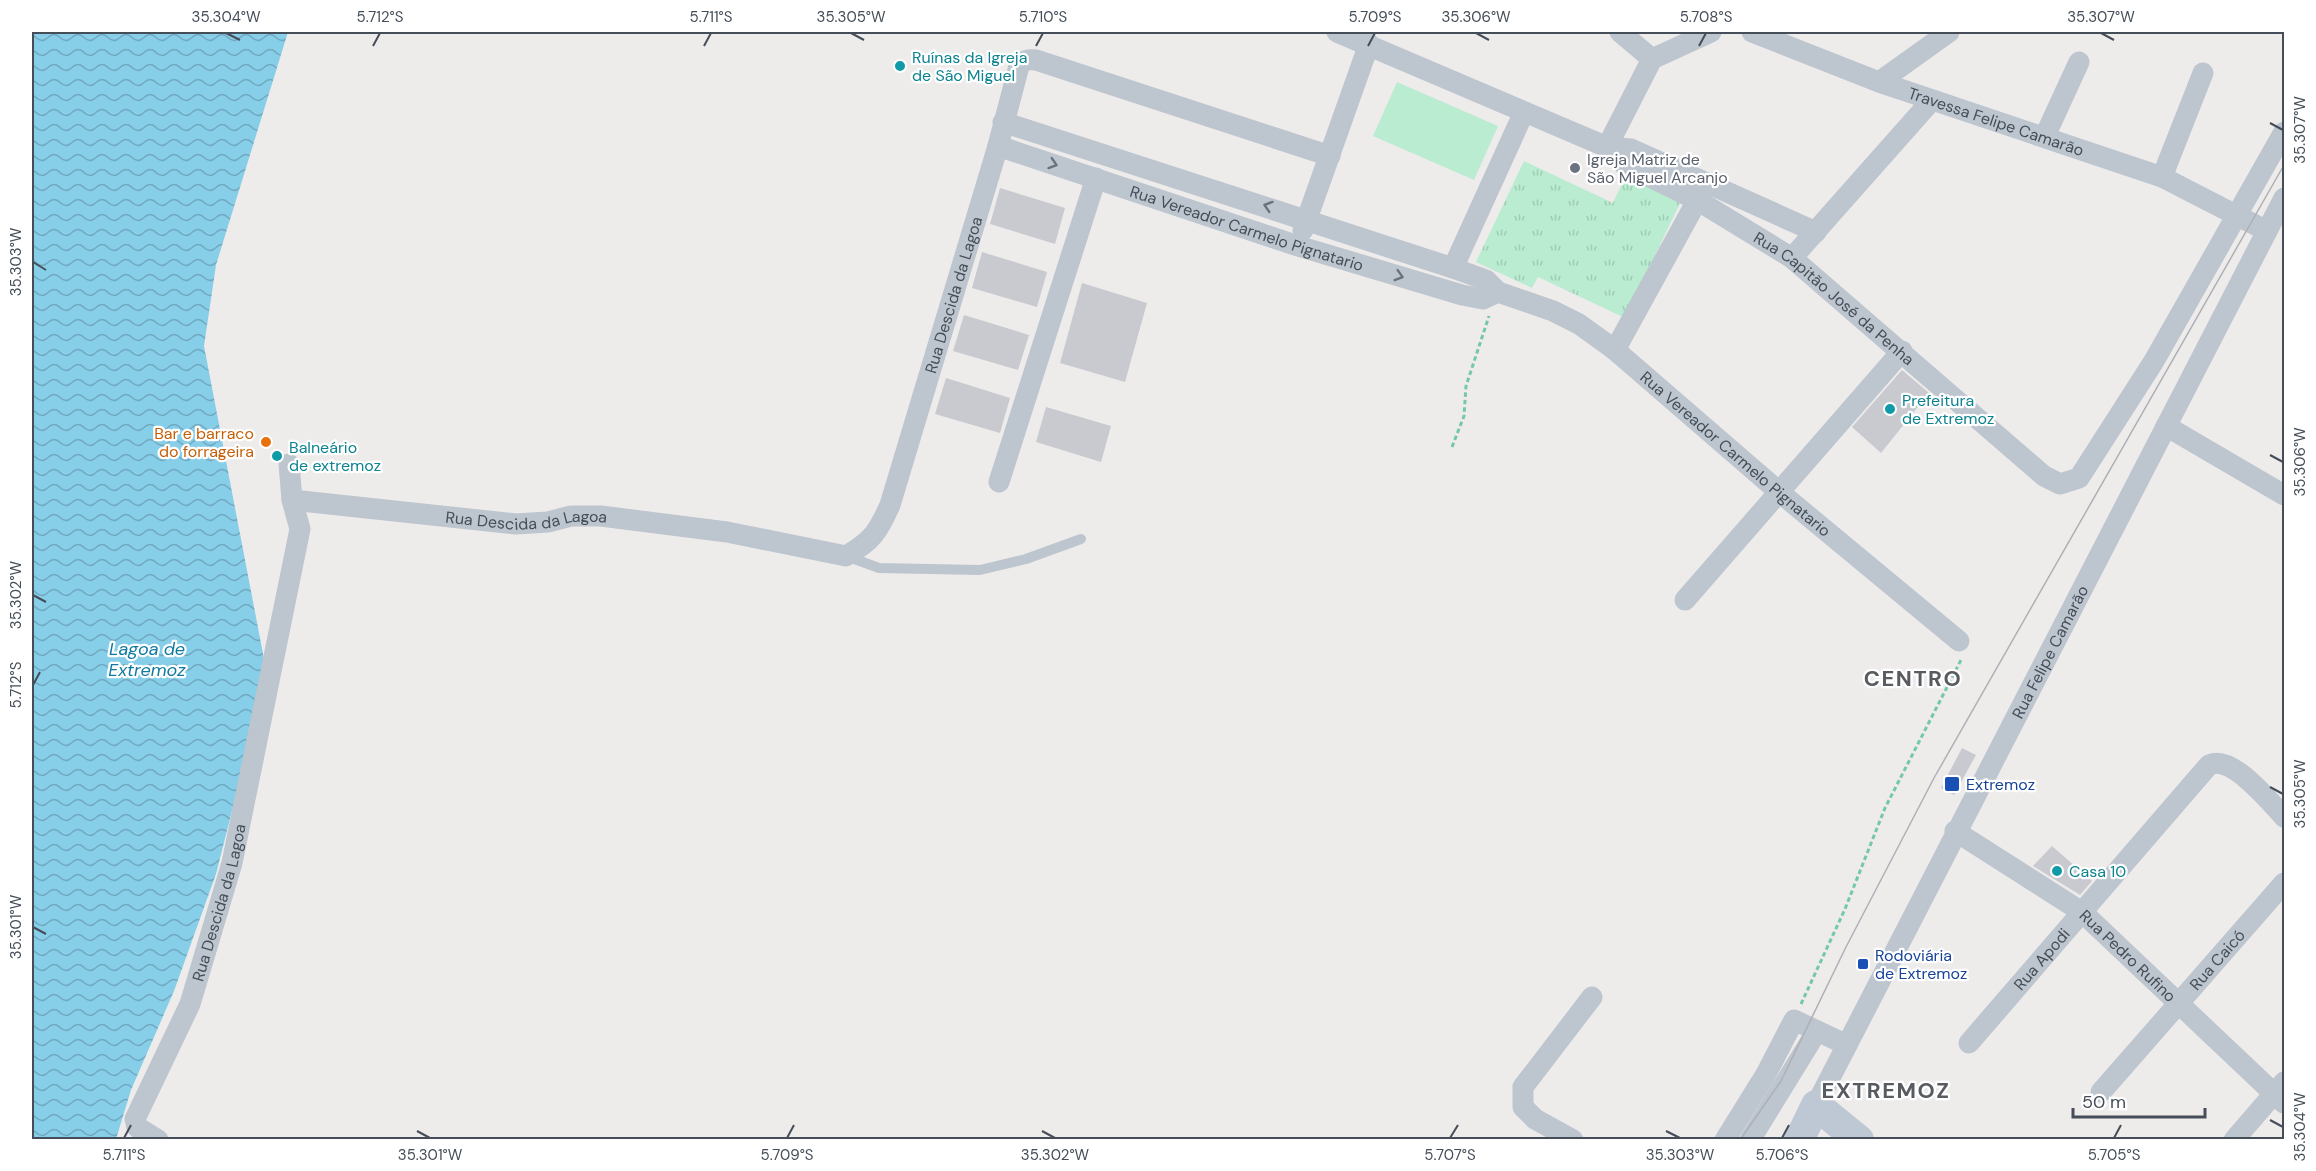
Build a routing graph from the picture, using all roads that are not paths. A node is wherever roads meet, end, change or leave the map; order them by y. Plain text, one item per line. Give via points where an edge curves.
1 (1337, 32) edge
2 (1620, 32) edge
3 (1711, 32) edge
4 (1752, 32) edge
5 (1949, 32) edge
6 (1369, 44) junction
7 (1652, 59) junction
8 (2079, 63) dead end
9 (2203, 73) dead end
10 (1879, 82) junction
11 (1932, 100) junction
12 (1524, 112) junction
13 (1004, 122) junction
14 (2284, 132) edge
15 (2045, 136) junction
16 (998, 146) junction
17 (1607, 147) junction
18 (1330, 156) junction
19 (2162, 177) junction
20 (1096, 178) junction
21 (1702, 192) junction
22 (2284, 198) edge
23 (2237, 213) junction
24 (1307, 219) junction
25 (2267, 231) junction
26 (1815, 232) junction
27 (1298, 246) junction
28 (1792, 258) junction
29 (1453, 268) junction
30 (1498, 292) junction
31 (1615, 350) junction
32 (1902, 351) junction
33 (2166, 426) junction
34 (289, 464) dead end
35 (999, 482) dead end
36 (1778, 491) junction
37 (2284, 495) edge
38 (292, 500) junction
39 (1081, 539) dead end
40 (846, 556) junction
41 (1685, 600) dead end
42 (1959, 641) road end
43 (2284, 817) edge
44 (1955, 831) junction
45 (2284, 883) edge
46 (2082, 912) junction
47 (1592, 997) dead end
48 (2179, 1002) junction
49 (1817, 1031) junction
50 (1969, 1043) dead end
51 (1847, 1045) junction
52 (2101, 1092) dead end
53 (2281, 1093) edge
54 (1816, 1105) junction
55 (158, 1140) edge
56 (1573, 1140) edge
57 (1725, 1140) edge
58 (1750, 1140) edge
59 (1799, 1140) edge
60 (1859, 1140) edge
61 (2234, 1140) edge

1 - 6 street, Rua Capitão José da Penha
2 - 7 street
3 - 7 street
4 - 10 street, Travessa Felipe Camarão
5 - 10 street
6 - 12 street, Rua Capitão José da Penha
6 - 18 street
7 - 17 street
8 - 15 street
9 - 19 street
10 - 11 street, Travessa Felipe Camarão
11 - 15 street, Travessa Felipe Camarão
11 - 26 street
12 - 17 street, Rua Capitão José da Penha
12 - 29 street
13 - 16 street, Rua Descida da Lagoa
13 - 18 street, Rua Descida da Lagoa via 1019,66 1029,59
24 -> 13 street, Rua Vereador Carmelo Pignatario
14 - 23 street
15 - 19 street, Travessa Felipe Camarão
16 -> 20 street, Rua Vereador Carmelo Pignatario
16 - 40 street, Rua Descida da Lagoa via 890,505 879,531
17 - 21 street, Rua Capitão José da Penha via 1624,164
18 - 24 street
19 - 23 street, Travessa Felipe Camarão
20 - 27 street, Rua Vereador Carmelo Pignatario
20 - 35 street
21 - 26 street, Rua Capitão José da Penha
21 - 28 street, Rua Capitão José da Penha
21 - 31 street
22 - 25 street, Rua Felipe Camarão
23 - 25 street, Travessa Felipe Camarão
23 - 32 street, Rua Capitão José da Penha via 2154,361 2079,478 2060,484 2044,476
24 - 27 street
24 - 29 street, Rua Vereador Carmelo Pignatario
25 - 33 street, Rua Felipe Camarão
26 - 28 street
27 -> 30 street, Rua Vereador Carmelo Pignatario via 1462,295 1482,299
28 - 32 street, Rua Capitão José da Penha
29 - 30 street, Rua Vereador Carmelo Pignatario via 1486,280
30 - 31 street, Rua Vereador Carmelo Pignatario via 1553,311
31 - 36 street, Rua Vereador Carmelo Pignatario
32 - 36 street
33 - 37 street
33 - 44 street, Rua Felipe Camarão
34 - 38 street
36 - 41 street
36 - 42 street, Rua Vereador Carmelo Pignatario
38 - 40 street, Rua Descida da Lagoa via 516,524 601,516 727,532
38 - 55 street, Rua Descida da Lagoa via 300,529 232,863 190,1004 135,1119 137,1127
39 - 40 lane via 1026,560 980,570 879,567
43 - 46 street, Rua Apodi via 2229,765 2215,762
44 - 46 street, Rua Pedro Rufino
44 - 51 street, Rua Felipe Camarão
45 - 48 street, Rua Caicó
46 - 48 street, Rua Pedro Rufino
46 - 50 street, Rua Apodi
47 - 56 street via 1523,1087 1523,1107 1535,1119
48 - 52 street, Rua Caicó
48 - 53 street, Rua Pedro Rufino
49 - 51 street
49 - 57 street via 1794,1020
49 - 58 street
51 - 54 street, Rua Felipe Camarão
53 - 61 street
54 - 59 main road
54 - 60 main road

